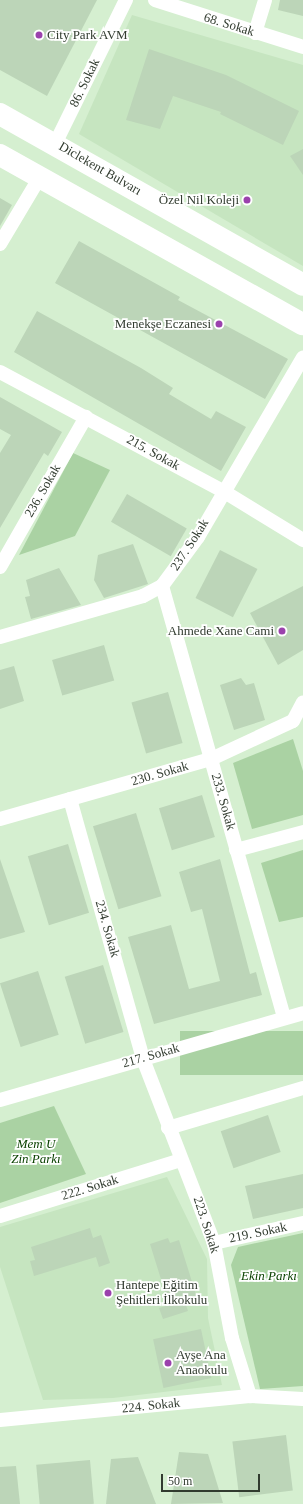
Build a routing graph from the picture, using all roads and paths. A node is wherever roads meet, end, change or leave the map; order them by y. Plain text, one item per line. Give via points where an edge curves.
1 (126, 0) edge
2 (155, 0) edge
3 (265, 0) edge
4 (255, 33) junction
5 (303, 47) edge
6 (0, 114) edge
7 (55, 144) junction
8 (0, 155) edge
9 (40, 177) junction
10 (0, 244) edge
11 (303, 285) edge
12 (303, 324) edge
13 (303, 357) edge
14 (0, 372) edge
15 (86, 416) junction
16 (223, 491) junction
17 (303, 540) edge
18 (0, 567) edge
19 (162, 586) junction
20 (1, 633) edge
21 (303, 702) edge
22 (211, 759) junction
23 (70, 799) junction
24 (0, 819) edge
25 (303, 832) edge
26 (236, 850) junction
27 (303, 1013) edge
28 (284, 1018) junction
29 (143, 1059) junction
30 (303, 1088) edge
31 (0, 1099) edge
32 (168, 1128) junction
33 (181, 1160) junction
34 (0, 1216) edge
35 (303, 1223) edge
36 (214, 1243) junction
37 (250, 1396) junction
38 (303, 1399) edge
39 (0, 1420) edge

1 - 7 street, 86. Sokak
2 - 4 street, 68. Sokak
3 - 4 street
4 - 5 street, 68. Sokak
6 - 7 main road, Diclekent Bulvarı
7 - 11 main road, Diclekent Bulvarı
8 - 9 main road
9 - 10 street
9 - 12 main road
13 - 16 street, 237. Sokak
14 - 15 street, 215. Sokak
15 - 16 street, 215. Sokak
15 - 18 street, 236. Sokak
16 - 17 street, 215. Sokak
16 - 19 street, 237. Sokak via 187,553
19 - 20 street, 237. Sokak via 143,596
19 - 22 street, 233. Sokak
21 - 22 street, 230. Sokak via 293,721
22 - 23 street, 230. Sokak
22 - 26 street, 233. Sokak
23 - 24 street, 230. Sokak
23 - 29 street, 234. Sokak
25 - 26 street
26 - 28 street, 233. Sokak
27 - 28 street, 217. Sokak
28 - 29 street, 217. Sokak
29 - 31 street, 217. Sokak
29 - 32 street, 223. Sokak
30 - 32 street
32 - 33 street, 223. Sokak
33 - 34 street, 222. Sokak
33 - 36 street, 223. Sokak
35 - 36 street, 219. Sokak
36 - 37 street, 223. Sokak via 232,1338
37 - 38 street, 224. Sokak
37 - 39 street, 224. Sokak

